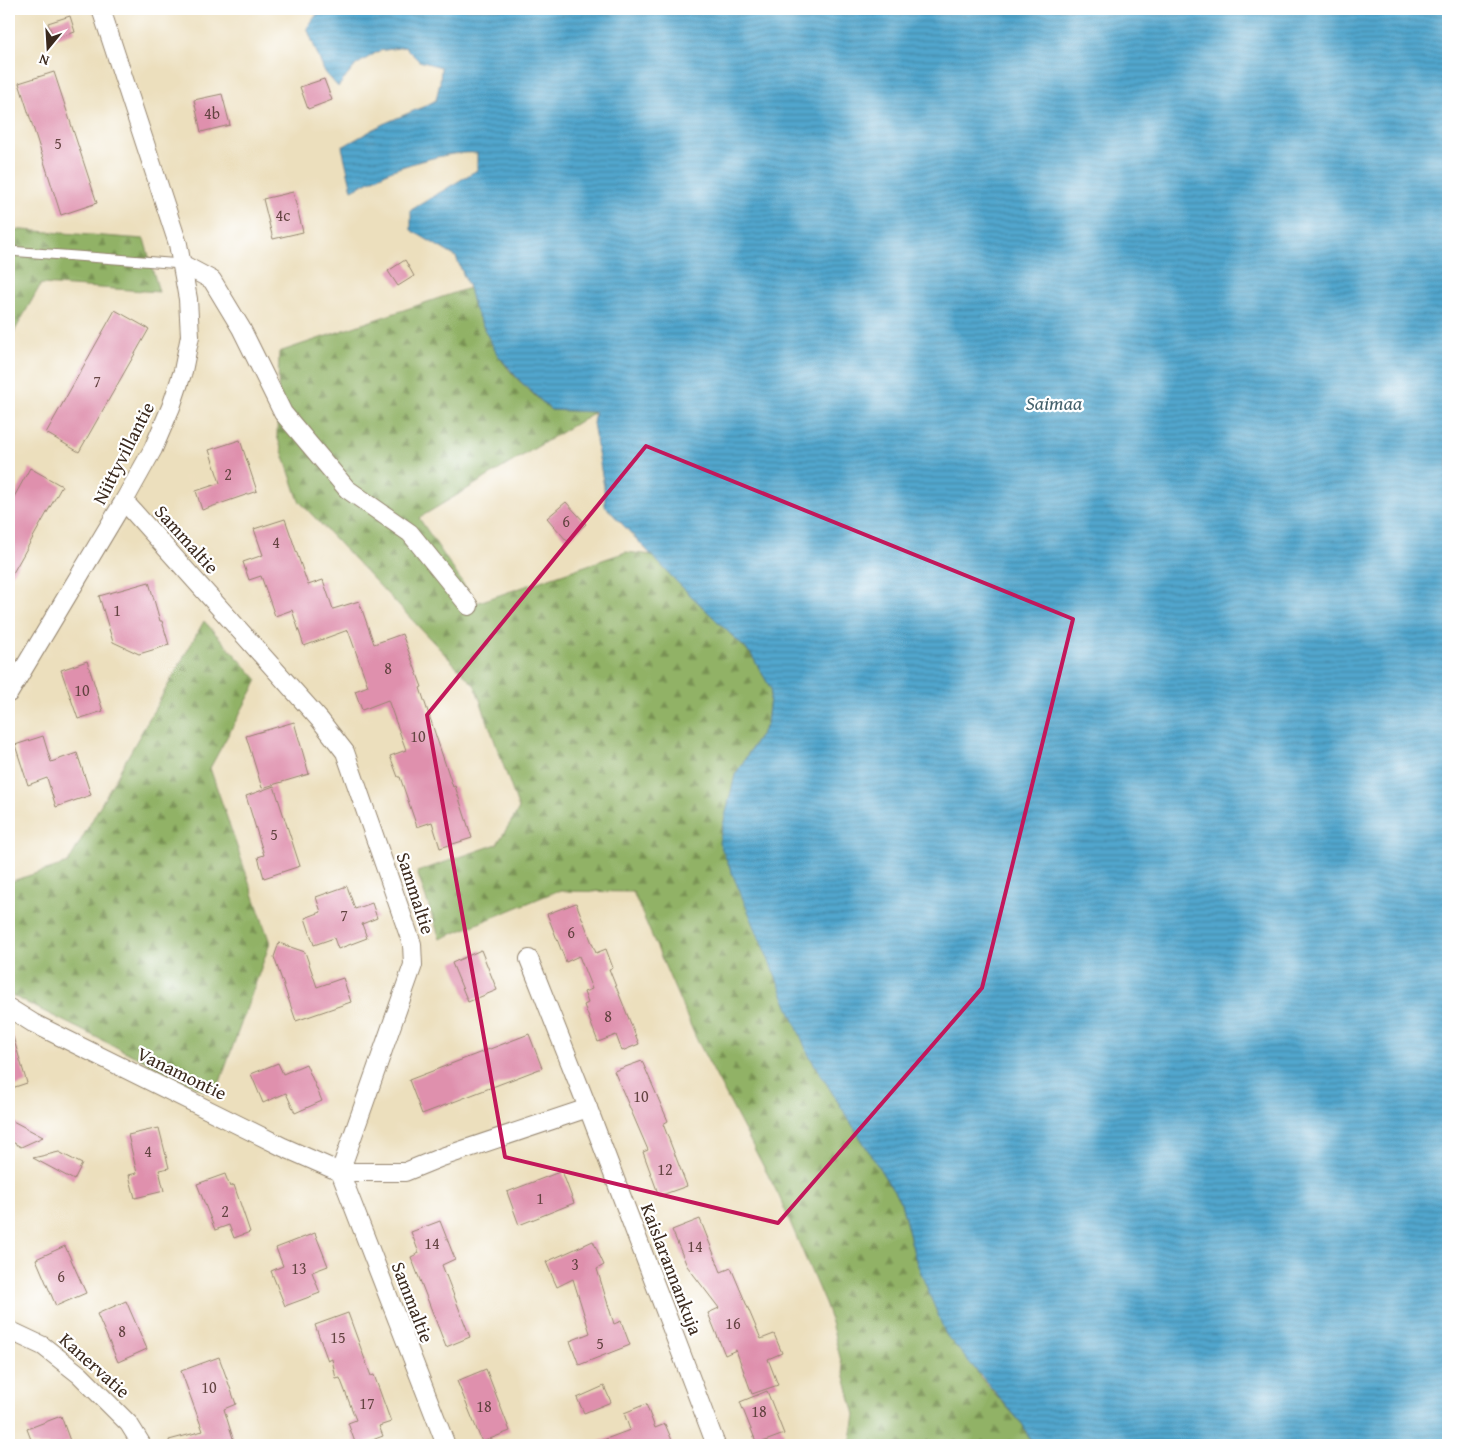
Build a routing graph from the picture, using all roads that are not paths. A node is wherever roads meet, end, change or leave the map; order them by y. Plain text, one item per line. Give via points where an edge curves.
1 (102, 9) edge
2 (9, 251) edge
3 (182, 264) junction
4 (124, 501) junction
5 (468, 606) dead end
6 (9, 693) edge
7 (529, 959) dead end
8 (9, 1008) edge
9 (588, 1108) junction
10 (340, 1172) junction
11 (9, 1330) edge
12 (142, 1445) edge
13 (446, 1445) edge
14 (716, 1445) edge

1 - 3 street, Niittyvillantie
2 - 3 lane
3 - 4 street, Niittyvillantie via 190,336 183,371 153,449
3 - 5 street via 212,280 241,328 283,413 347,490 410,533
4 - 6 street, Niittyvillantie
4 - 10 street, Sammaltie via 345,752 412,944 413,965
7 - 9 street, Kaislarannankuja
8 - 10 street, Vanamontie via 33,1023 283,1147
9 - 10 street via 405,1172
9 - 14 street, Kaislarannankuja
10 - 13 street, Sammaltie
11 - 12 street, Kanervatie via 43,1346 80,1375 129,1424

